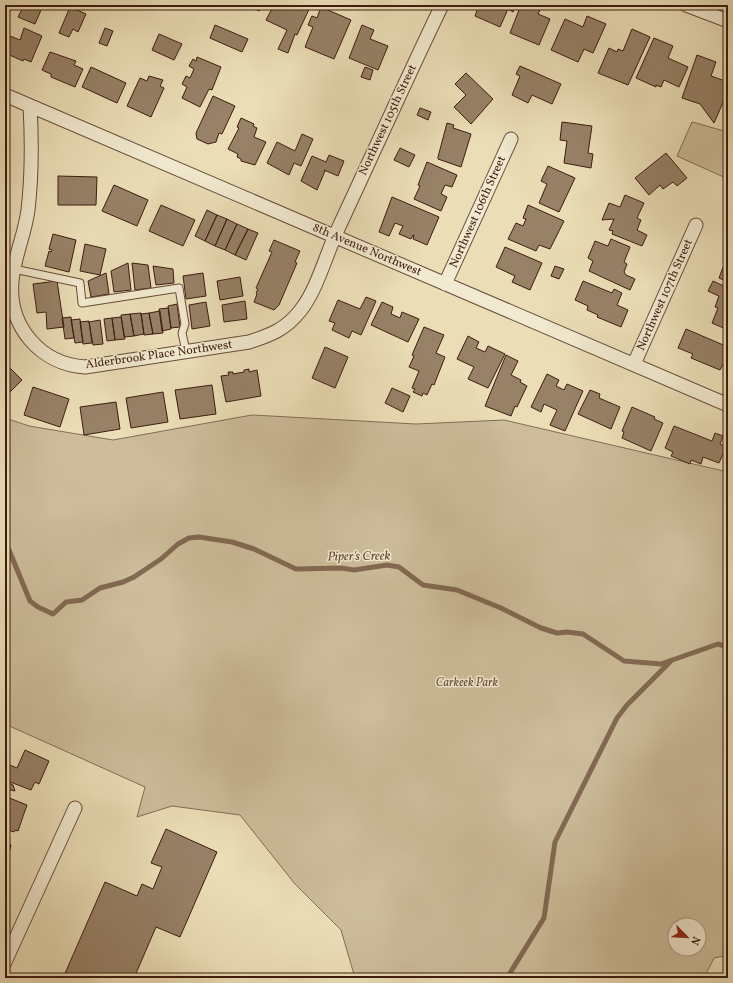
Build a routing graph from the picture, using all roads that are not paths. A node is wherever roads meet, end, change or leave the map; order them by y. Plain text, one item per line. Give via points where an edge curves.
1 (686, 5) edge
2 (437, 6) edge
3 (728, 21) edge
4 (5, 95) edge
5 (30, 106) junction
6 (511, 140) dead end
7 (696, 225) dead end
8 (334, 236) junction
9 (14, 269) junction
10 (445, 284) junction
11 (186, 352) junction
12 (634, 364) junction
13 (728, 405) edge
14 (75, 808) dead end
15 (5, 962) edge

1 - 3 street
2 - 8 street, Northwest 105th Street
4 - 5 street, 8th Avenue Northwest
5 - 8 street, 8th Avenue Northwest
5 - 9 street, Alderbrook Place Northwest via 29,199 24,232
6 - 10 street, Northwest 106th Street
7 - 12 street, Northwest 107th Street
8 - 10 street, 8th Avenue Northwest
8 - 11 street, Alderbrook Place Northwest via 308,299 302,310 287,326 271,335 249,342
9 - 11 street, Alderbrook Place Northwest via 12,302 18,321 37,348 55,360 85,367
9 - 11 lane via 80,283 82,303 179,288 185,324 182,332
10 - 12 street, 8th Avenue Northwest
12 - 13 street, 8th Avenue Northwest
14 - 15 street

